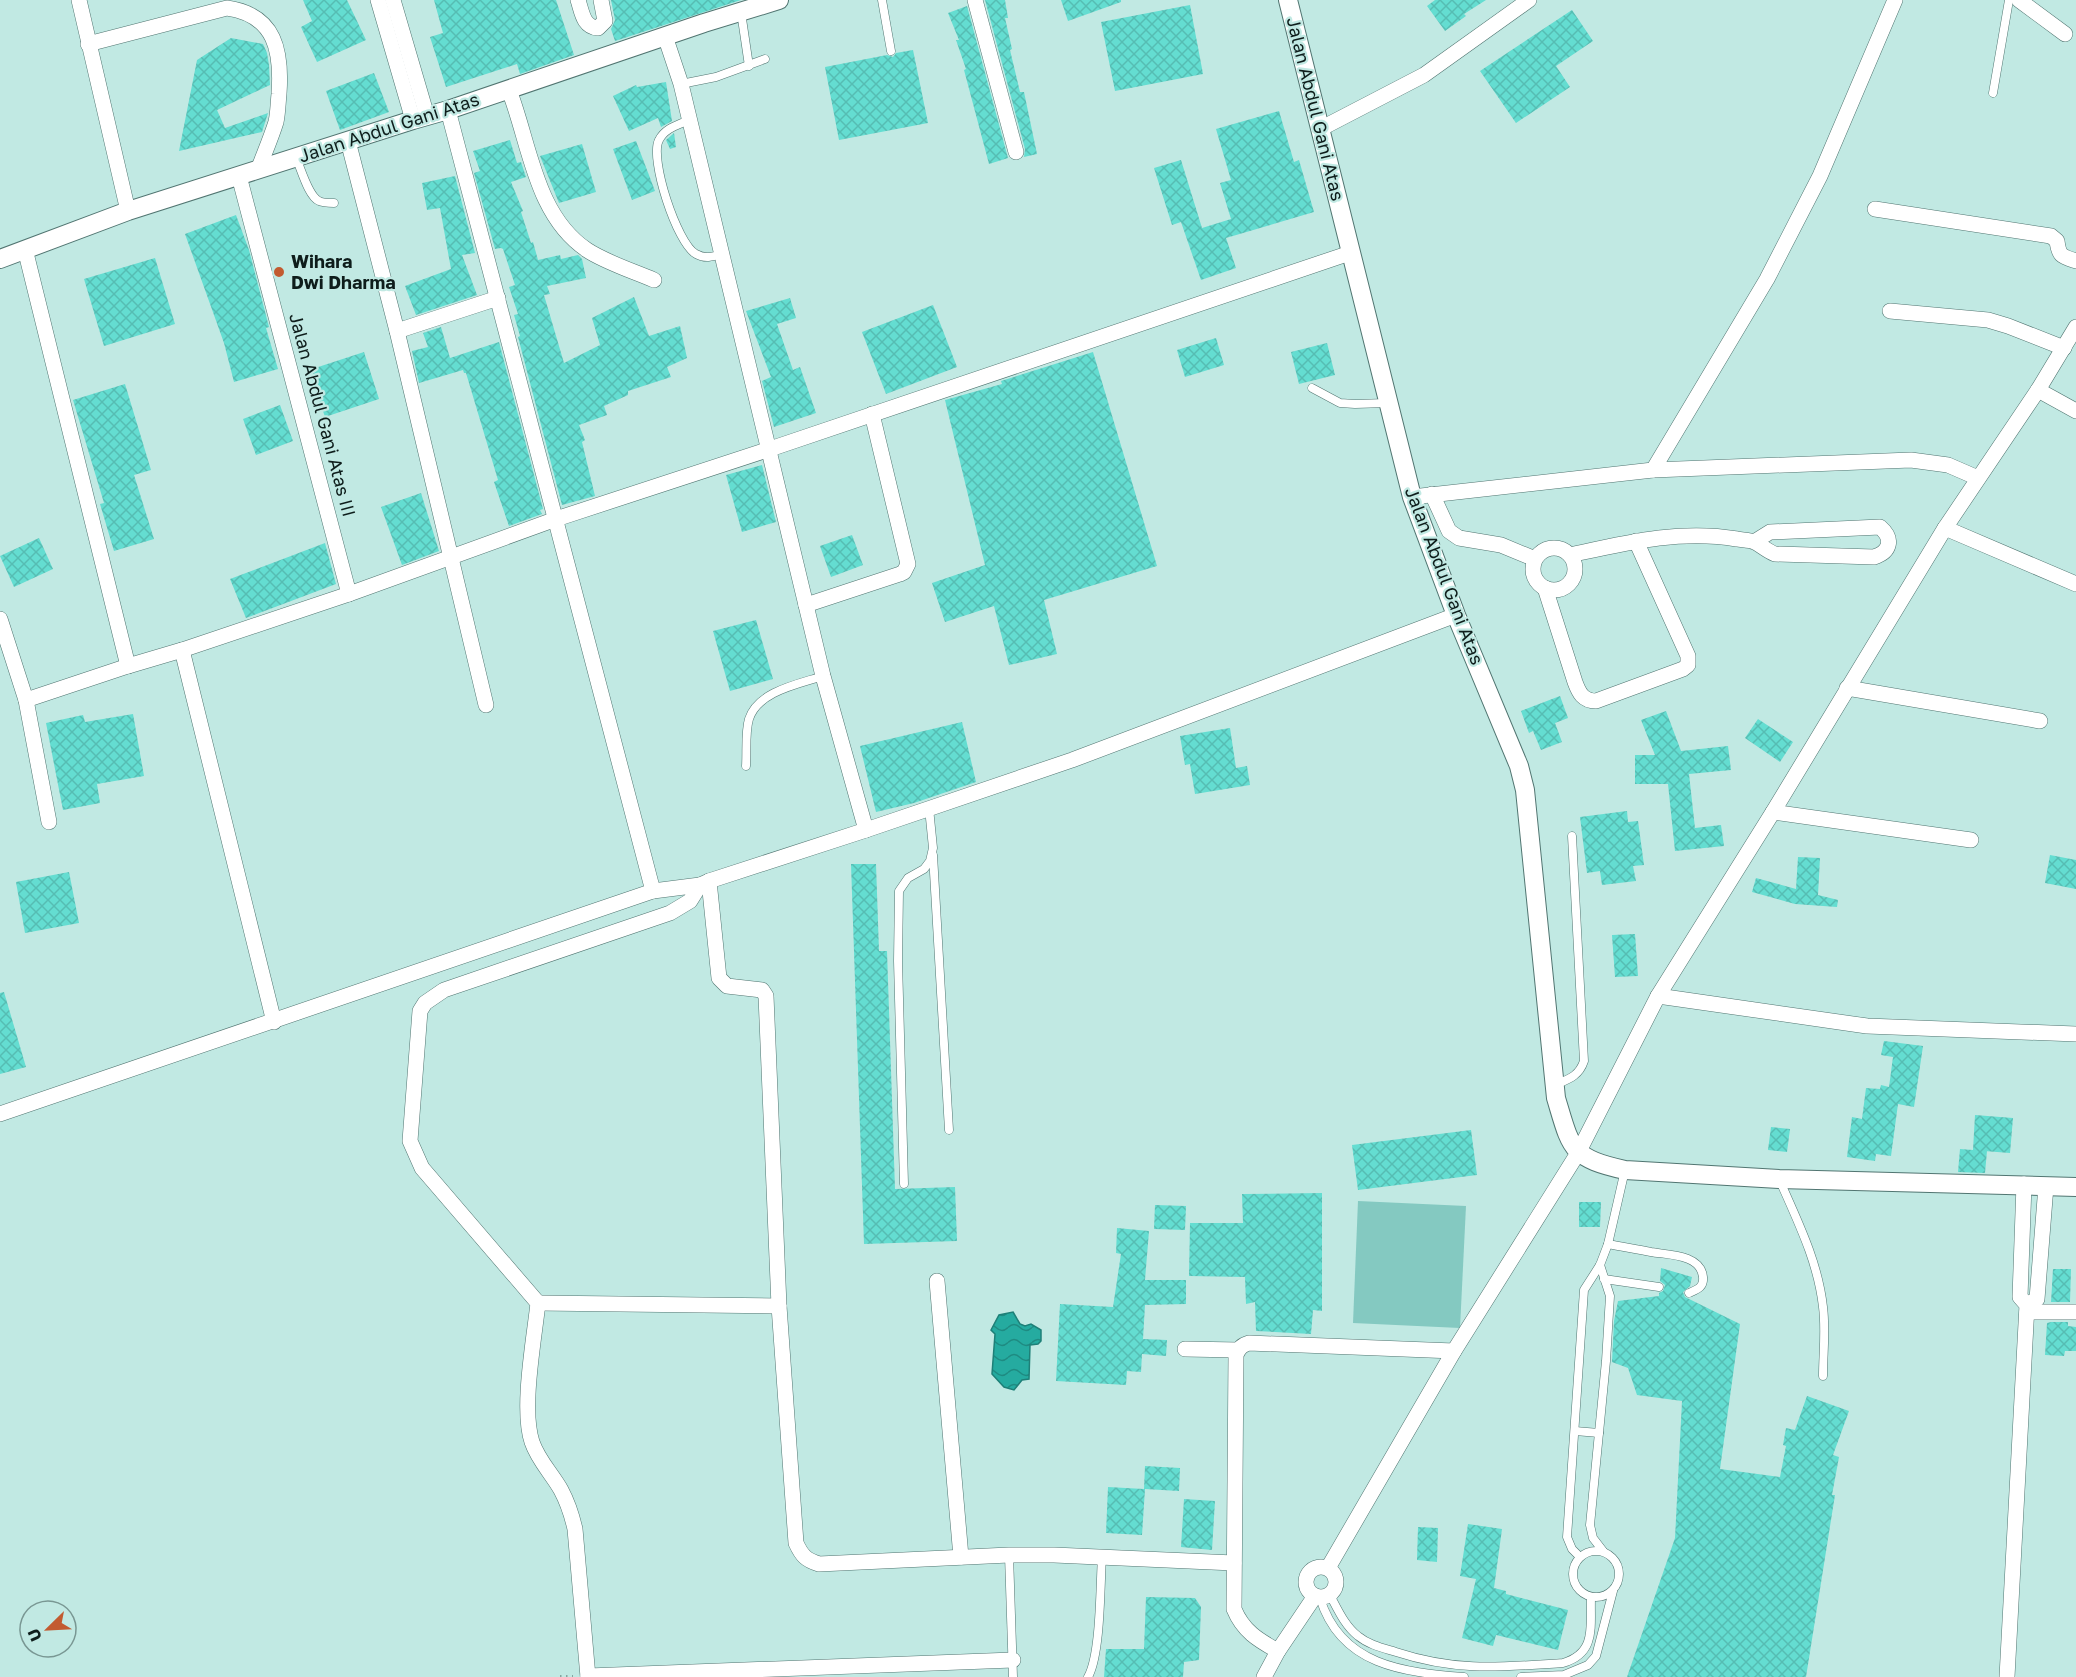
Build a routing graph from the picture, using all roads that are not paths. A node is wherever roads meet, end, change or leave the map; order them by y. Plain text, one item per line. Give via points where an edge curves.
1 (79, 0) edge
2 (378, 0) edge
3 (393, 0) edge
4 (578, 0) edge
5 (601, 0) edge
6 (779, 0) edge
7 (882, 0) edge
8 (975, 0) edge
9 (1288, 0) edge
10 (1529, 0) edge
11 (1895, 0) edge
12 (2009, 0) edge
13 (2019, 0) edge
14 (741, 12) junction
15 (2066, 34) dead end
16 (666, 36) junction
17 (88, 44) junction
18 (891, 51) dead end
19 (765, 59) dead end
20 (749, 66) junction
21 (681, 84) junction
22 (508, 90) junction
23 (1993, 93) dead end
24 (448, 110) junction
25 (420, 118) junction
26 (689, 120) junction
27 (1320, 129) junction
28 (348, 141) junction
29 (1016, 152) dead end
30 (296, 158) junction
31 (258, 170) junction
32 (239, 176) junction
33 (334, 203) dead end
34 (1875, 209) dead end
35 (128, 211) junction
36 (25, 249) junction
37 (1350, 253) junction
38 (722, 254) junction
39 (0, 259) edge
40 (2076, 261) edge
41 (654, 280) dead end
42 (498, 298) junction
43 (1890, 311) dead end
44 (2076, 327) edge
45 (397, 331) junction
46 (2064, 348) junction
47 (1312, 388) dead end
48 (2038, 390) junction
49 (1387, 403) junction
50 (2076, 411) edge
51 (872, 414) junction
52 (770, 449) junction
53 (1653, 470) junction
54 (1978, 478) junction
55 (1432, 494) junction
56 (1412, 497) junction
57 (556, 519) junction
58 (1945, 528) junction
59 (1636, 541) junction
60 (1755, 542) junction
61 (1570, 555) junction
62 (450, 558) junction
63 (1535, 559) junction
64 (2076, 584) edge
65 (1545, 588) junction
66 (349, 594) junction
67 (806, 605) junction
68 (1456, 615) junction
69 (0, 619) edge
70 (182, 651) junction
71 (128, 666) junction
72 (823, 676) junction
73 (1847, 688) junction
74 (26, 700) junction
75 (486, 705) dead end
76 (2040, 721) dead end
77 (746, 766) dead end
78 (930, 808) junction
79 (1773, 813) junction
80 (49, 822) dead end
81 (866, 830) junction
82 (1572, 837) dead end
83 (1971, 840) dead end
84 (933, 848) junction
85 (704, 883) junction
86 (653, 891) junction
87 (1658, 996) junction
88 (273, 1022) junction
89 (2076, 1034) edge
90 (1555, 1085) junction
91 (0, 1114) edge
92 (950, 1130) dead end
93 (1578, 1153) junction
94 (1625, 1170) junction
95 (1779, 1179) junction
96 (904, 1184) dead end
97 (2024, 1184) junction
98 (2046, 1186) junction
99 (2076, 1187) edge
100 (1608, 1244) junction
101 (1600, 1266) junction
102 (1604, 1279) junction
103 (937, 1281) dead end
104 (1659, 1287) dead end
105 (1689, 1293) dead end
106 (537, 1303) junction
107 (780, 1306) junction
108 (2027, 1309) junction
109 (2076, 1312) edge
110 (1185, 1349) dead end
111 (1238, 1350) junction
112 (1454, 1351) junction
113 (1823, 1376) dead end
114 (1575, 1431) junction
115 (1599, 1433) junction
116 (1603, 1551) junction
117 (1009, 1555) junction
118 (961, 1557) junction
119 (1102, 1557) junction
120 (1580, 1557) junction
121 (1234, 1563) junction
122 (1328, 1568) junction
123 (1612, 1591) junction
124 (1322, 1596) junction
125 (1591, 1598) junction
126 (1278, 1651) junction
127 (1013, 1660) junction
128 (1466, 1667) junction
129 (588, 1677) edge
130 (1013, 1677) edge
131 (1088, 1677) edge
132 (1264, 1677) edge
133 (1465, 1677) edge
134 (1521, 1677) edge
135 (2007, 1677) edge

1 - 17 street
2 - 25 street
3 - 25 street
4 - 5 street via 585,20 594,28 605,21
6 - 14 street, Jalan Abdul Gani Atas
7 - 18 lane
8 - 29 street
9 - 27 street, Jalan Abdul Gani Atas
10 - 27 street via 1424,75
11 - 53 street via 1820,176 1767,279
12 - 23 lane
13 - 15 street
14 - 16 street, Jalan Abdul Gani Atas
14 - 20 lane
16 - 21 street
16 - 22 street, Jalan Abdul Gani Atas
17 - 31 street via 227,8 243,10 256,18 278,47 280,78 277,120
17 - 35 street
19 - 20 lane
20 - 21 lane
21 - 26 street
22 - 24 street, Jalan Abdul Gani Atas
22 - 41 street via 554,218 588,250
24 - 25 street, Jalan Abdul Gani Atas
24 - 42 street
25 - 28 street, Jalan Abdul Gani Atas
26 - 38 street
26 - 38 lane via 670,128 660,139 656,151 658,169 686,246 706,258
27 - 37 street, Jalan Abdul Gani Atas
28 - 30 street, Jalan Abdul Gani Atas
28 - 45 street
30 - 31 street, Jalan Abdul Gani Atas
30 - 33 lane via 315,198
31 - 32 street, Jalan Abdul Gani Atas
32 - 35 street, Jalan Abdul Gani Atas
32 - 66 street, Jalan Abdul Gani Atas III
34 - 40 street via 2051,236 2061,255
35 - 36 street, Jalan Abdul Gani Atas
36 - 39 street, Jalan Abdul Gani Atas
36 - 71 street
37 - 49 street, Jalan Abdul Gani Atas
37 - 51 street
38 - 52 street
42 - 45 street
42 - 57 street
43 - 46 street via 1999,323
44 - 46 street
45 - 62 street
46 - 48 street
47 - 49 lane via 1340,403
48 - 50 street
48 - 54 street
49 - 56 street, Jalan Abdul Gani Atas
51 - 52 street
51 - 67 street via 908,564 900,574
52 - 57 street
52 - 67 street
53 - 54 street via 1911,460 1948,465
53 - 55 street
54 - 58 street
55 - 56 street
55 - 63 street via 1449,531 1459,538 1501,545
56 - 68 street, Jalan Abdul Gani Atas
57 - 62 street
57 - 86 street
58 - 64 street
58 - 73 street
59 - 60 street via 1678,535
59 - 61 street
59 - 65 street via 1688,656 1688,665 1683,669 1596,701 1584,699
60 - 60 street via 1770,532 1880,527 1890,541 1887,549 1874,557 1775,554
61 - 63 street via 1555,548
61 - 65 street via 1575,570 1568,585 1561,589
62 - 66 street
62 - 75 street
63 - 65 street via 1534,575
66 - 70 street
67 - 72 street
68 - 78 street
68 - 90 street, Jalan Abdul Gani Atas via 1512,745 1525,790
69 - 74 street
70 - 71 street
70 - 88 street
71 - 74 street
72 - 77 lane via 784,689 757,704 749,720
72 - 81 street
73 - 76 street
73 - 79 street
74 - 80 street
78 - 81 street
78 - 84 lane
79 - 83 street
79 - 87 street
81 - 85 street
82 - 90 lane via 1584,1061 1575,1076
84 - 92 lane
84 - 96 lane via 928,864 908,878 899,891
85 - 86 street
85 - 106 street via 690,901 670,913 444,990 420,1011 410,1141 422,1168
85 - 107 street via 719,978 727,986 762,990 766,996
86 - 88 street
87 - 89 street via 1867,1026
87 - 93 street
88 - 91 street
90 - 93 street, Jalan Abdul Gani Atas via 1568,1138
93 - 94 street
93 - 112 street
94 - 95 street
94 - 100 lane
95 - 97 street
95 - 113 lane via 1818,1277 1824,1309
97 - 98 street
97 - 108 street via 2020,1297
98 - 99 street
98 - 108 street via 2037,1299
100 - 101 lane
100 - 105 lane via 1681,1256 1695,1263 1703,1273 1703,1284
101 - 102 lane
101 - 114 lane via 1584,1290
102 - 104 lane
102 - 115 lane via 1610,1296
103 - 118 street
106 - 107 street
106 - 129 street via 529,1427 532,1443 571,1511
107 - 118 street via 796,1543 801,1555 819,1564
108 - 109 street
108 - 135 street
110 - 111 street
111 - 112 street via 1249,1343
111 - 121 street
112 - 122 street
114 - 115 lane
114 - 120 lane via 1567,1537
115 - 116 lane via 1590,1525 1593,1538
116 - 120 lane via 1586,1552
116 - 123 lane via 1619,1568 1620,1577
117 - 118 street
117 - 119 street
117 - 127 lane
119 - 121 street
119 - 131 lane via 1098,1632
120 - 125 lane via 1572,1572 1573,1580
121 - 126 street via 1234,1609 1239,1621 1248,1632
122 - 124 street via 1337,1582 1334,1592
122 - 124 street via 1315,1568 1308,1575 1308,1589
123 - 125 lane
123 - 134 lane via 1596,1656 1588,1665 1564,1675
124 - 126 street
124 - 128 lane via 1368,1643 1414,1658
124 - 133 lane via 1326,1617 1336,1631 1365,1656 1418,1672
125 - 128 lane via 1588,1646 1574,1660
126 - 132 street
127 - 129 street
127 - 130 lane
128 - 133 lane

